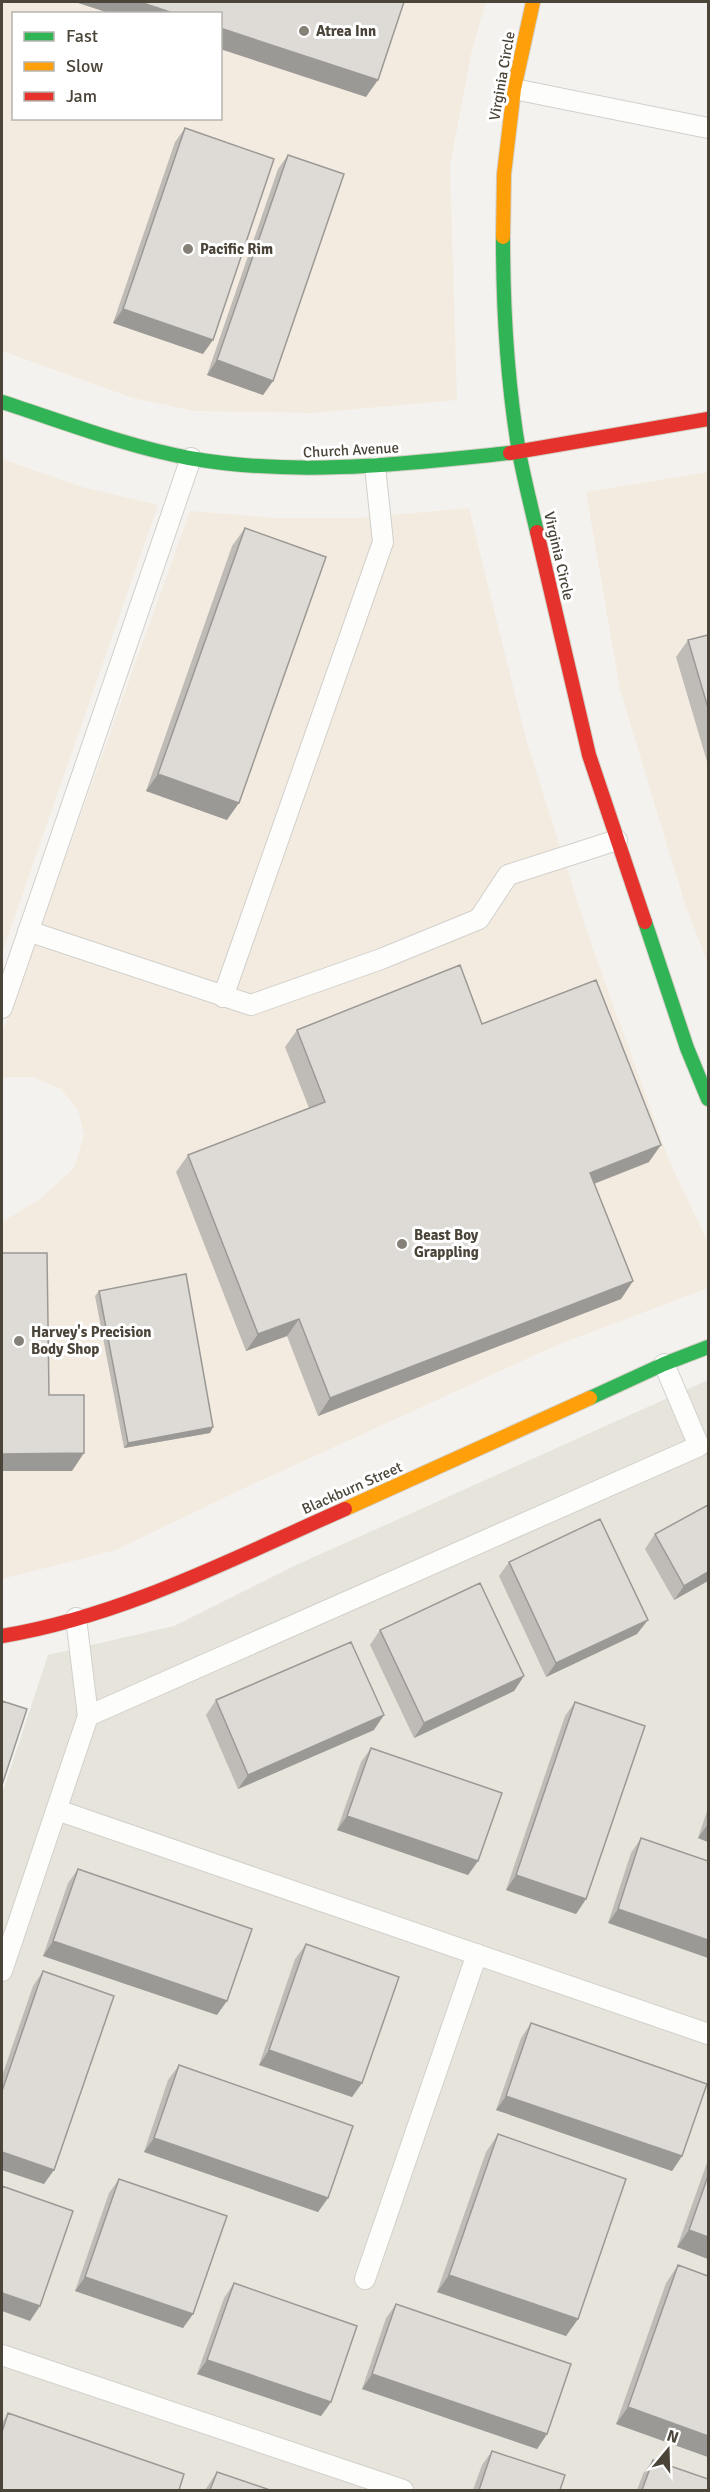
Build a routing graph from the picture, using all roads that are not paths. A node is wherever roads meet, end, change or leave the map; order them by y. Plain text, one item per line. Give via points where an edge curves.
1 (533, 2) edge
2 (514, 89) junction
3 (708, 128) edge
4 (2, 402) edge
5 (708, 419) edge
6 (519, 452) junction
7 (191, 458) junction
8 (375, 467) junction
9 (617, 840) junction
10 (28, 931) junction
11 (223, 997) junction
12 (2, 1008) edge
13 (708, 1099) edge
14 (708, 1347) edge
15 (664, 1364) junction
16 (76, 1618) junction
17 (2, 1636) edge
18 (88, 1716) junction
19 (57, 1809) junction
20 (477, 1954) junction
21 (2, 1971) edge
22 (708, 2034) edge
23 (365, 2279) dead end
24 (2, 2355) edge
25 (403, 2490) edge

1 - 2 street, Virginia Circle
2 - 3 lane
2 - 6 street, Virginia Circle via 504,174 503,275
4 - 7 street, Church Avenue via 135,446
5 - 6 street, Church Avenue
6 - 8 street, Church Avenue
6 - 9 street, Virginia Circle via 589,755
7 - 8 street, Church Avenue via 292,469
7 - 10 lane
8 - 11 lane via 383,542
9 - 11 lane via 507,875 479,919 381,959 251,1005
9 - 13 street, Virginia Circle
10 - 11 lane
10 - 12 lane
14 - 15 street, Blackburn Street
15 - 16 street, Blackburn Street via 144,1598
15 - 18 lane via 699,1446
16 - 17 street, Blackburn Street
16 - 18 lane
18 - 19 lane
19 - 20 lane
19 - 21 lane
20 - 22 lane
20 - 23 lane
24 - 25 lane

